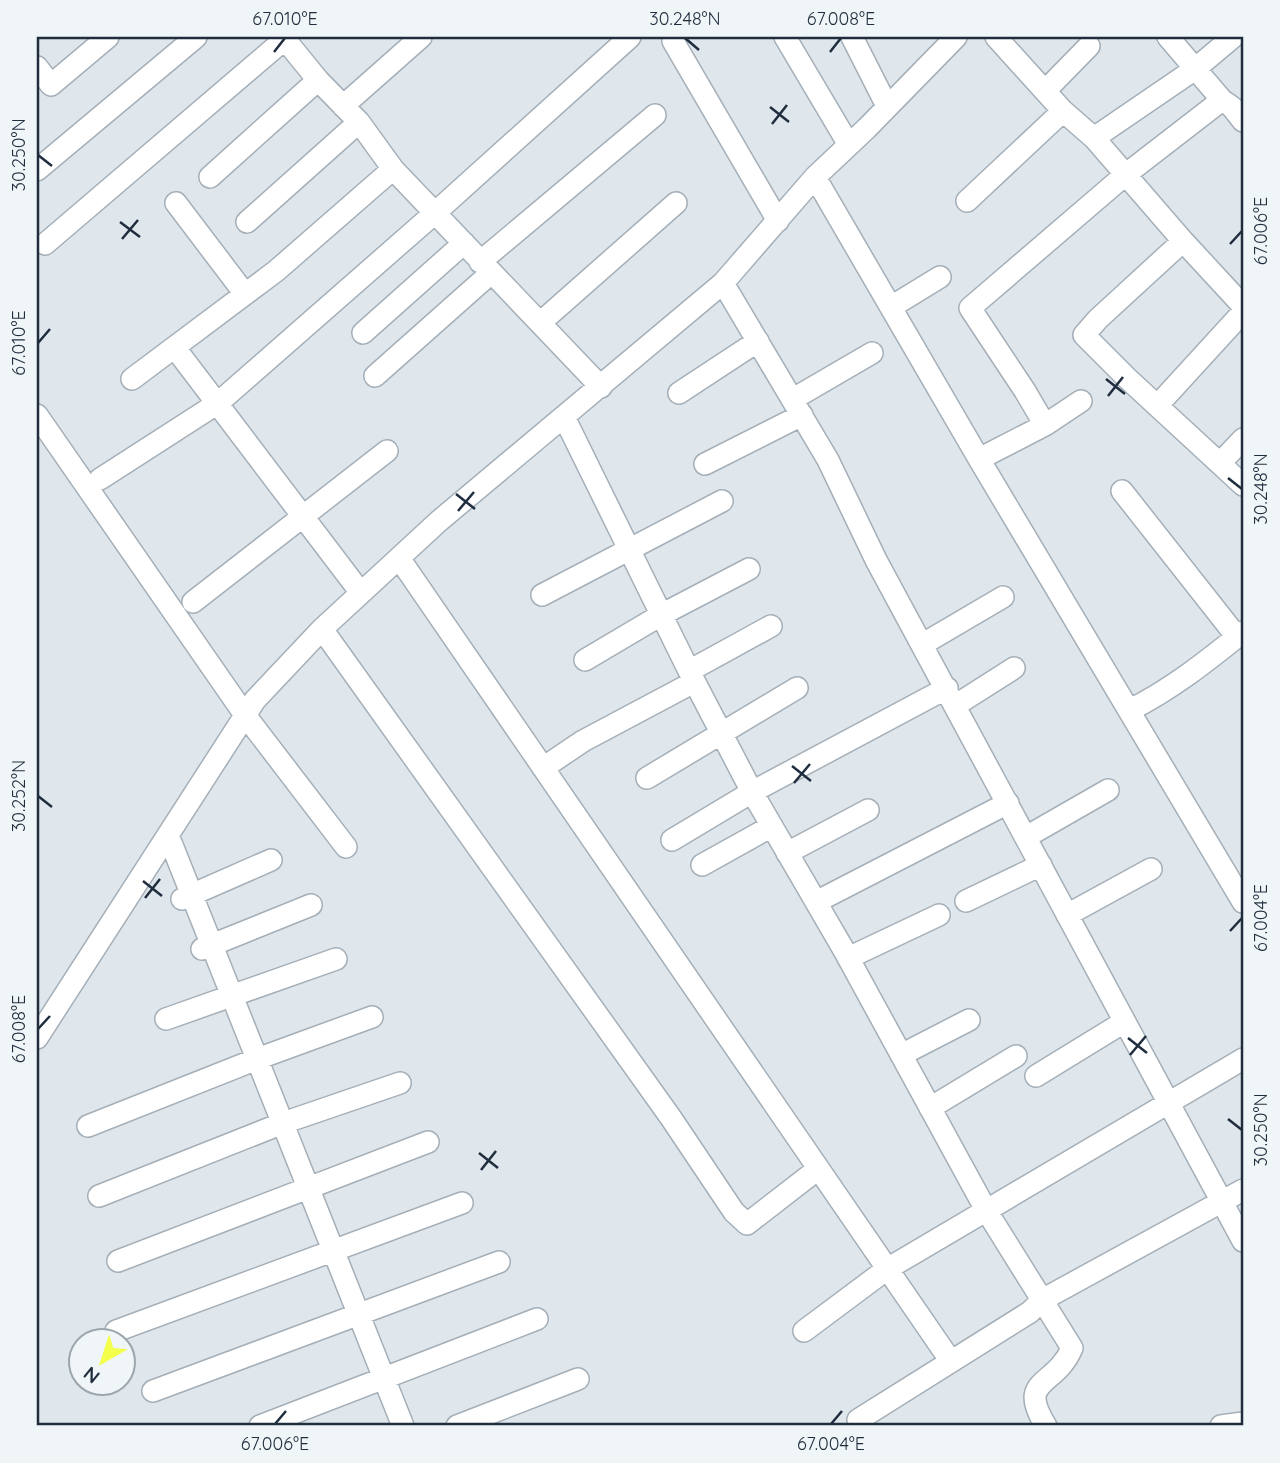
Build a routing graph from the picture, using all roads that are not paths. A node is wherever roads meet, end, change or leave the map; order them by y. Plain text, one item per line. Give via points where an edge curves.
1 (108, 37) edge
2 (196, 37) edge
3 (421, 37) edge
4 (630, 37) edge
5 (785, 37) edge
6 (852, 37) edge
7 (956, 37) edge
8 (996, 37) edge
9 (1167, 37) edge
10 (1233, 37) edge
11 (284, 38) edge
12 (673, 41) dead end
13 (1089, 46) dead end
14 (37, 67) edge
15 (1195, 69) junction
16 (318, 80) junction
17 (1045, 91) junction
18 (1222, 100) junction
19 (343, 106) junction
20 (887, 106) junction
21 (1063, 111) junction
22 (655, 115) dead end
23 (1243, 121) edge
24 (359, 122) junction
25 (1094, 138) junction
26 (849, 145) junction
27 (393, 169) junction
28 (37, 170) edge
29 (1125, 175) junction
30 (210, 177) dead end
31 (815, 177) junction
32 (967, 201) dead end
33 (176, 203) dead end
34 (676, 203) dead end
35 (436, 212) junction
36 (778, 221) junction
37 (247, 222) dead end
38 (1184, 241) junction
39 (464, 243) junction
40 (45, 244) dead end
41 (485, 268) junction
42 (940, 277) dead end
43 (723, 283) junction
44 (245, 294) junction
45 (1243, 306) edge
46 (891, 307) junction
47 (1243, 312) edge
48 (540, 323) junction
49 (363, 332) dead end
50 (758, 341) junction
51 (174, 348) junction
52 (872, 353) dead end
53 (375, 376) dead end
54 (132, 379) dead end
55 (601, 387) junction
56 (679, 393) dead end
57 (1081, 401) dead end
58 (218, 403) junction
59 (1157, 406) junction
60 (798, 407) junction
61 (37, 415) edge
62 (565, 417) junction
63 (1045, 425) junction
64 (1243, 439) edge
65 (387, 451) dead end
66 (979, 459) junction
67 (1221, 462) junction
68 (705, 464) dead end
69 (100, 479) dead end
70 (1243, 485) edge
71 (1122, 491) dead end
72 (722, 501) dead end
73 (303, 516) junction
74 (629, 550) junction
75 (399, 558) junction
76 (749, 569) dead end
77 (361, 593) junction
78 (542, 595) dead end
79 (1003, 597) dead end
80 (192, 601) dead end
81 (661, 615) junction
82 (771, 626) dead end
83 (321, 629) junction
84 (1240, 635) edge
85 (923, 644) junction
86 (585, 660) dead end
87 (1014, 668) dead end
88 (692, 677) junction
89 (797, 688) dead end
90 (951, 696) junction
91 (1130, 710) junction
92 (245, 715) junction
93 (722, 734) junction
94 (543, 768) junction
95 (647, 778) dead end
96 (1108, 790) dead end
97 (752, 792) junction
98 (1008, 803) junction
99 (867, 810) dead end
100 (772, 827) junction
101 (1026, 837) junction
102 (672, 840) dead end
103 (165, 841) junction
104 (346, 847) dead end
105 (788, 853) junction
106 (271, 860) dead end
107 (702, 864) dead end
108 (1041, 865) junction
109 (1151, 869) dead end
110 (187, 897) junction
111 (966, 901) dead end
112 (817, 902) junction
113 (1243, 902) edge
114 (311, 905) dead end
115 (939, 915) dead end
116 (1067, 915) junction
117 (207, 947) junction
118 (848, 958) junction
119 (336, 959) dead end
120 (227, 998) junction
121 (372, 1017) dead end
122 (166, 1019) dead end
123 (969, 1020) dead end
124 (1124, 1021) junction
125 (37, 1038) edge
126 (901, 1055) junction
127 (1016, 1056) dead end
128 (1243, 1059) edge
129 (252, 1061) junction
130 (1036, 1076) dead end
131 (400, 1083) dead end
132 (1168, 1105) junction
133 (930, 1108) junction
134 (278, 1125) junction
135 (88, 1126) dead end
136 (428, 1142) dead end
137 (818, 1169) junction
138 (303, 1188) junction
139 (1243, 1191) edge
140 (99, 1196) dead end
141 (462, 1203) dead end
142 (1222, 1203) junction
143 (986, 1210) junction
144 (1243, 1241) edge
145 (328, 1253) junction
146 (118, 1261) dead end
147 (499, 1262) dead end
148 (887, 1269) junction
149 (1042, 1300) junction
150 (353, 1316) junction
151 (537, 1319) dead end
152 (131, 1326) edge
153 (804, 1331) dead end
154 (950, 1360) junction
155 (578, 1379) dead end
156 (379, 1380) junction
157 (153, 1391) dead end
158 (858, 1420) dead end
159 (1243, 1423) edge
160 (260, 1426) edge
161 (391, 1426) edge
162 (403, 1426) edge
163 (457, 1426) edge
164 (1046, 1426) edge
165 (1221, 1426) edge

1 - 14 street via 51,85
2 - 28 street
3 - 19 street
4 - 35 street
5 - 26 street
6 - 20 street
7 - 20 street
8 - 17 street
9 - 15 street
10 - 15 street
11 - 16 street
11 - 40 street
12 - 36 street
13 - 17 street
15 - 18 street
15 - 25 street
16 - 19 street
16 - 30 street
17 - 21 street
18 - 23 street
18 - 29 street
19 - 24 street
20 - 26 street
21 - 25 street
21 - 32 street
22 - 41 street
24 - 27 street
24 - 37 street
25 - 29 street
26 - 31 street
27 - 35 street
27 - 44 street
29 - 38 street
29 - 63 street via 970,308
31 - 36 street
31 - 46 street
33 - 44 street
34 - 48 street
35 - 39 street
35 - 58 street
36 - 43 street
38 - 45 street
38 - 59 street via 1084,335
39 - 41 street
39 - 49 street
41 - 48 street
41 - 53 street
42 - 46 street
43 - 50 street
43 - 55 street
44 - 51 street
46 - 66 street
47 - 59 street
48 - 55 street
50 - 56 street
50 - 60 street
51 - 54 street
51 - 58 street
52 - 60 street
55 - 62 street
57 - 63 street
58 - 69 street
58 - 73 street
59 - 67 street
60 - 68 street
60 - 85 street
61 - 92 street
62 - 74 street
62 - 75 street
63 - 66 street
64 - 67 street
65 - 73 street
66 - 91 street
67 - 70 street
71 - 84 street
72 - 74 street
73 - 77 street
73 - 80 street
74 - 78 street
74 - 81 street
75 - 77 street
75 - 94 street
76 - 81 street
77 - 83 street
79 - 85 street
81 - 86 street
81 - 88 street
82 - 88 street
83 - 92 street
83 - 137 street via 734,1212 747,1224
84 - 91 street via 1171,688
85 - 90 street
87 - 90 street
88 - 93 street
88 - 94 street
89 - 93 street
90 - 97 street
90 - 98 street
91 - 113 street
92 - 103 street
92 - 104 street
93 - 95 street
93 - 97 street
94 - 137 street
96 - 101 street
97 - 100 street
97 - 102 street
98 - 101 street
98 - 112 street
99 - 105 street
100 - 105 street
100 - 107 street
101 - 108 street
103 - 110 street
103 - 125 street
105 - 112 street
106 - 110 street
108 - 111 street
108 - 116 street
109 - 116 street
110 - 117 street
112 - 118 street
114 - 117 street
115 - 118 street
116 - 124 street
117 - 120 street
118 - 126 street
119 - 120 street
120 - 122 street
120 - 129 street
121 - 129 street
123 - 126 street
124 - 130 street
124 - 132 street
126 - 133 street
127 - 133 street
128 - 132 street
129 - 134 street
129 - 135 street
131 - 134 street
132 - 142 street
132 - 143 street
133 - 143 street
134 - 138 street
134 - 140 street
136 - 138 street
137 - 148 street
138 - 145 street
138 - 146 street
139 - 142 street
141 - 145 street
142 - 144 street
142 - 149 street
143 - 148 street
143 - 149 street
145 - 150 street
145 - 152 street
147 - 150 street
148 - 153 street
148 - 154 street
149 - 154 street
149 - 164 street via 1072,1348 1033,1397
150 - 156 street
150 - 157 street
151 - 156 street
154 - 158 street
155 - 163 street
156 - 160 street
156 - 161 street
156 - 162 street
159 - 165 street

